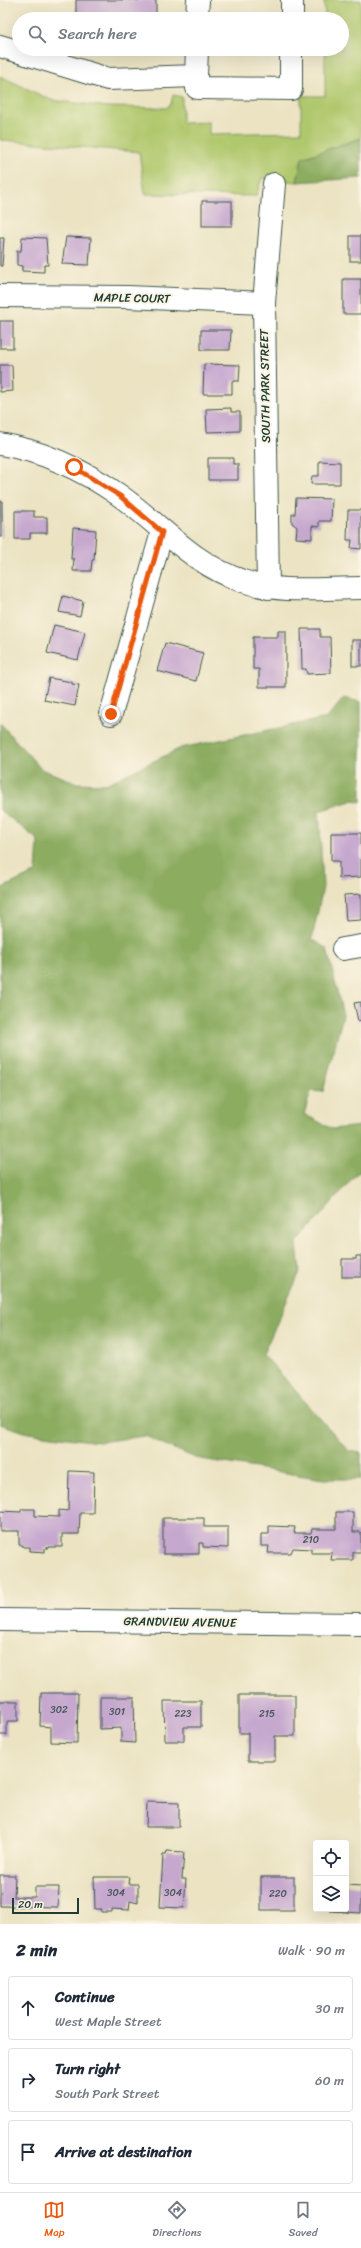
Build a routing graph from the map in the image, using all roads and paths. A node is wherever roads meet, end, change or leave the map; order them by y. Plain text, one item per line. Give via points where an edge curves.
1 (198, 0) edge
2 (292, 0) edge
3 (198, 12) edge
4 (292, 12) edge
5 (0, 46) edge
6 (12, 50) edge
7 (34, 56) edge
8 (197, 56) edge
9 (291, 56) edge
10 (196, 76) junction
11 (274, 184) dead end
12 (0, 296) edge
13 (264, 303) junction
14 (0, 444) edge
15 (162, 532) junction
16 (268, 588) junction
17 (361, 588) edge
18 (111, 714) dead end
19 (0, 1620) edge
20 (361, 1624) edge

1 - 3 street
2 - 4 street
5 - 6 street
7 - 10 street via 108,78
8 - 10 street
9 - 10 street via 291,89 197,88
11 - 13 street, SOUTH PARK STREET
12 - 13 street, MAPLE COURT via 128,297
13 - 16 street, SOUTH PARK STREET
14 - 15 street via 45,455 74,467 120,496
15 - 16 street via 220,571 242,581
15 - 18 street
16 - 17 street
19 - 20 street, GRANDVIEW AVENUE

